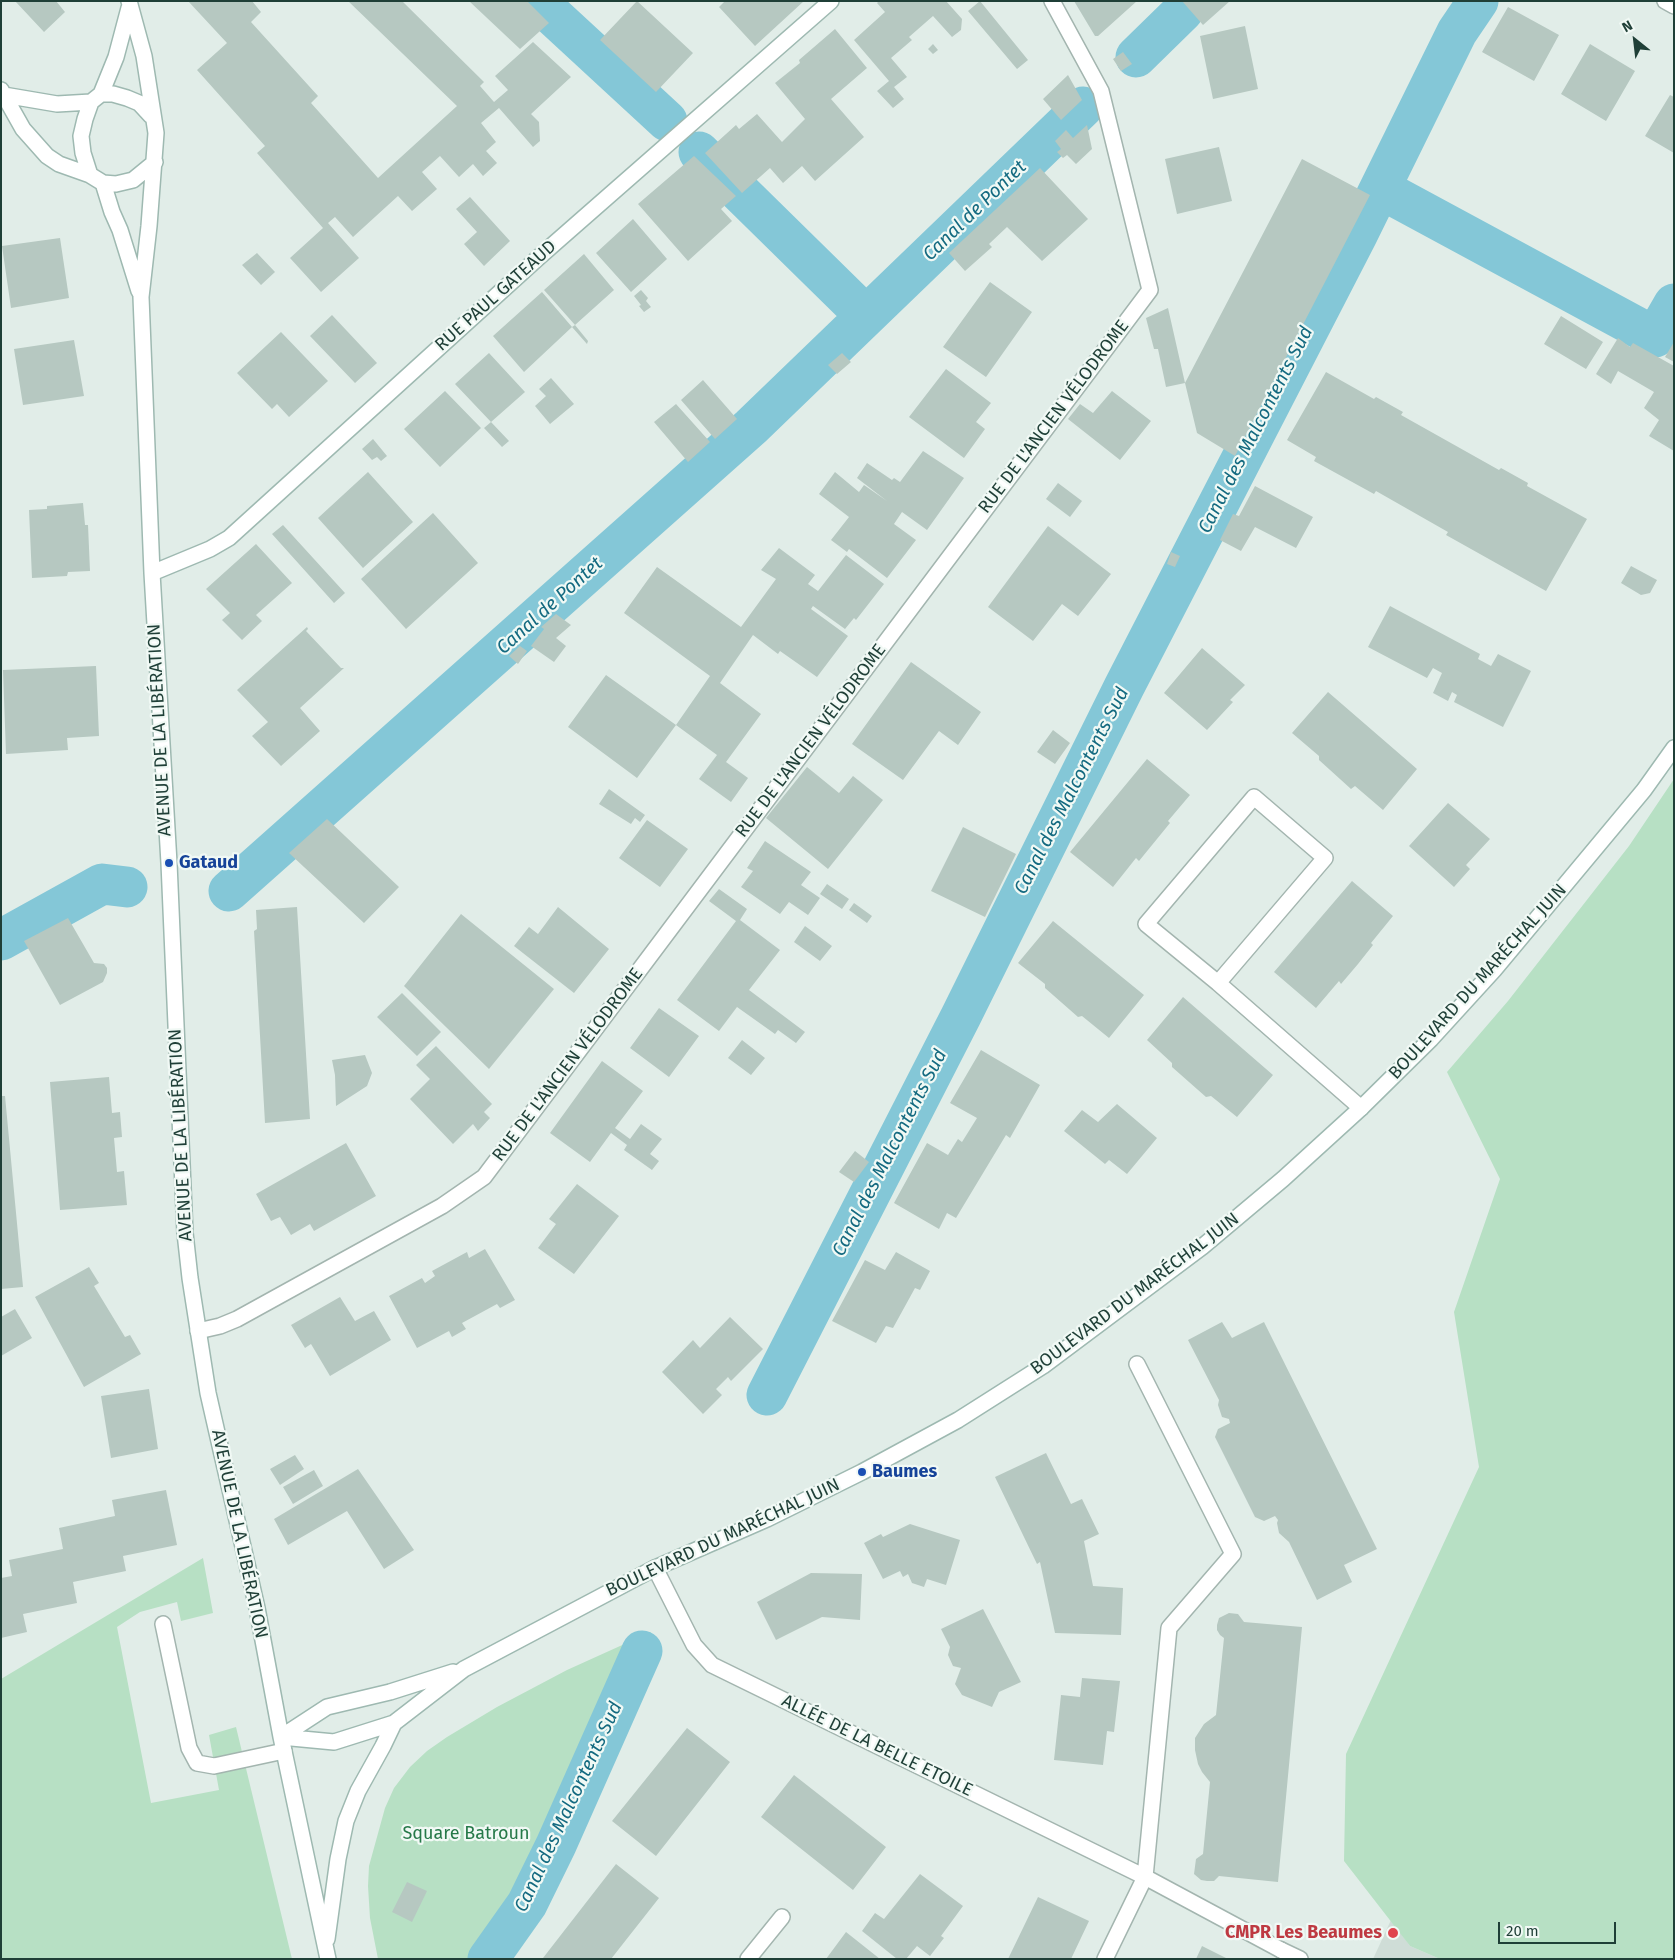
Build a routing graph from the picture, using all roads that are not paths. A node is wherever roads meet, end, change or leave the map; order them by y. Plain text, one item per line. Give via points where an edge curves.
1 (831, 1) edge
2 (1052, 1) edge
3 (1665, 1) edge
4 (129, 4) edge
5 (1674, 6) edge
6 (3, 93) edge
7 (96, 98) junction
8 (152, 116) junction
9 (155, 162) junction
10 (97, 179) junction
11 (141, 297) junction
12 (152, 573) junction
13 (1674, 748) edge
14 (1218, 984) junction
15 (1361, 1108) junction
16 (198, 1331) junction
17 (1137, 1364) dead end
18 (655, 1568) junction
19 (163, 1624) dead end
20 (464, 1669) junction
21 (394, 1723) junction
22 (282, 1744) junction
23 (1144, 1877) junction
24 (782, 1917) dead end
25 (327, 1955) edge
26 (748, 1959) edge
27 (1105, 1959) edge
28 (1300, 1959) edge

1 - 12 street, RUE PAUL GATEAUD via 539,256 229,538
2 - 16 street, RUE DE L'ANCIEN VÉLODROME via 1101,91 1150,290 484,1177 442,1206 237,1319
3 - 5 street
4 - 7 street via 116,58
4 - 8 street via 144,56
6 - 7 street via 56,104
6 - 10 street via 23,129 46,156
7 - 8 street via 113,94 127,98 139,103
7 - 10 street via 85,119 82,136 83,152
8 - 9 street via 156,133
9 - 10 street via 133,180 116,184
9 - 11 street, AVENUE DE LA LIBÉRATION
10 - 11 street, AVENUE DE LA LIBÉRATION via 120,230
11 - 12 street, AVENUE DE LA LIBÉRATION
12 - 16 street, AVENUE DE LA LIBÉRATION via 185,1233
13 - 15 street, BOULEVARD DU MARÉCHAL JUIN via 1644,790 1494,970 1431,1039
14 - 14 street via 1146,924 1254,797 1326,858
14 - 15 street
15 - 18 street, BOULEVARD DU MARÉCHAL JUIN via 1202,1247 1043,1366 958,1420 862,1472 767,1519
16 - 22 street, AVENUE DE LA LIBÉRATION via 208,1393 257,1608
17 - 23 street via 1232,1554 1169,1628
18 - 20 street, BOULEVARD DU MARÉCHAL JUIN
18 - 23 street, ALLÉE DE LA BELLE ETOILE via 694,1645 712,1665
19 - 22 street via 190,1748 197,1763 214,1766
20 - 21 street, BOULEVARD DU MARÉCHAL JUIN
20 - 22 street, BOULEVARD DU MARÉCHAL JUIN via 327,1707
21 - 22 street, BOULEVARD DU MARÉCHAL JUIN via 334,1742
21 - 25 street, BOULEVARD DU MARÉCHAL JUIN via 346,1821
22 - 25 street, AVENUE DE LA LIBÉRATION
23 - 27 street
23 - 28 street, ALLÉE DE LA BELLE ETOILE
24 - 26 street

